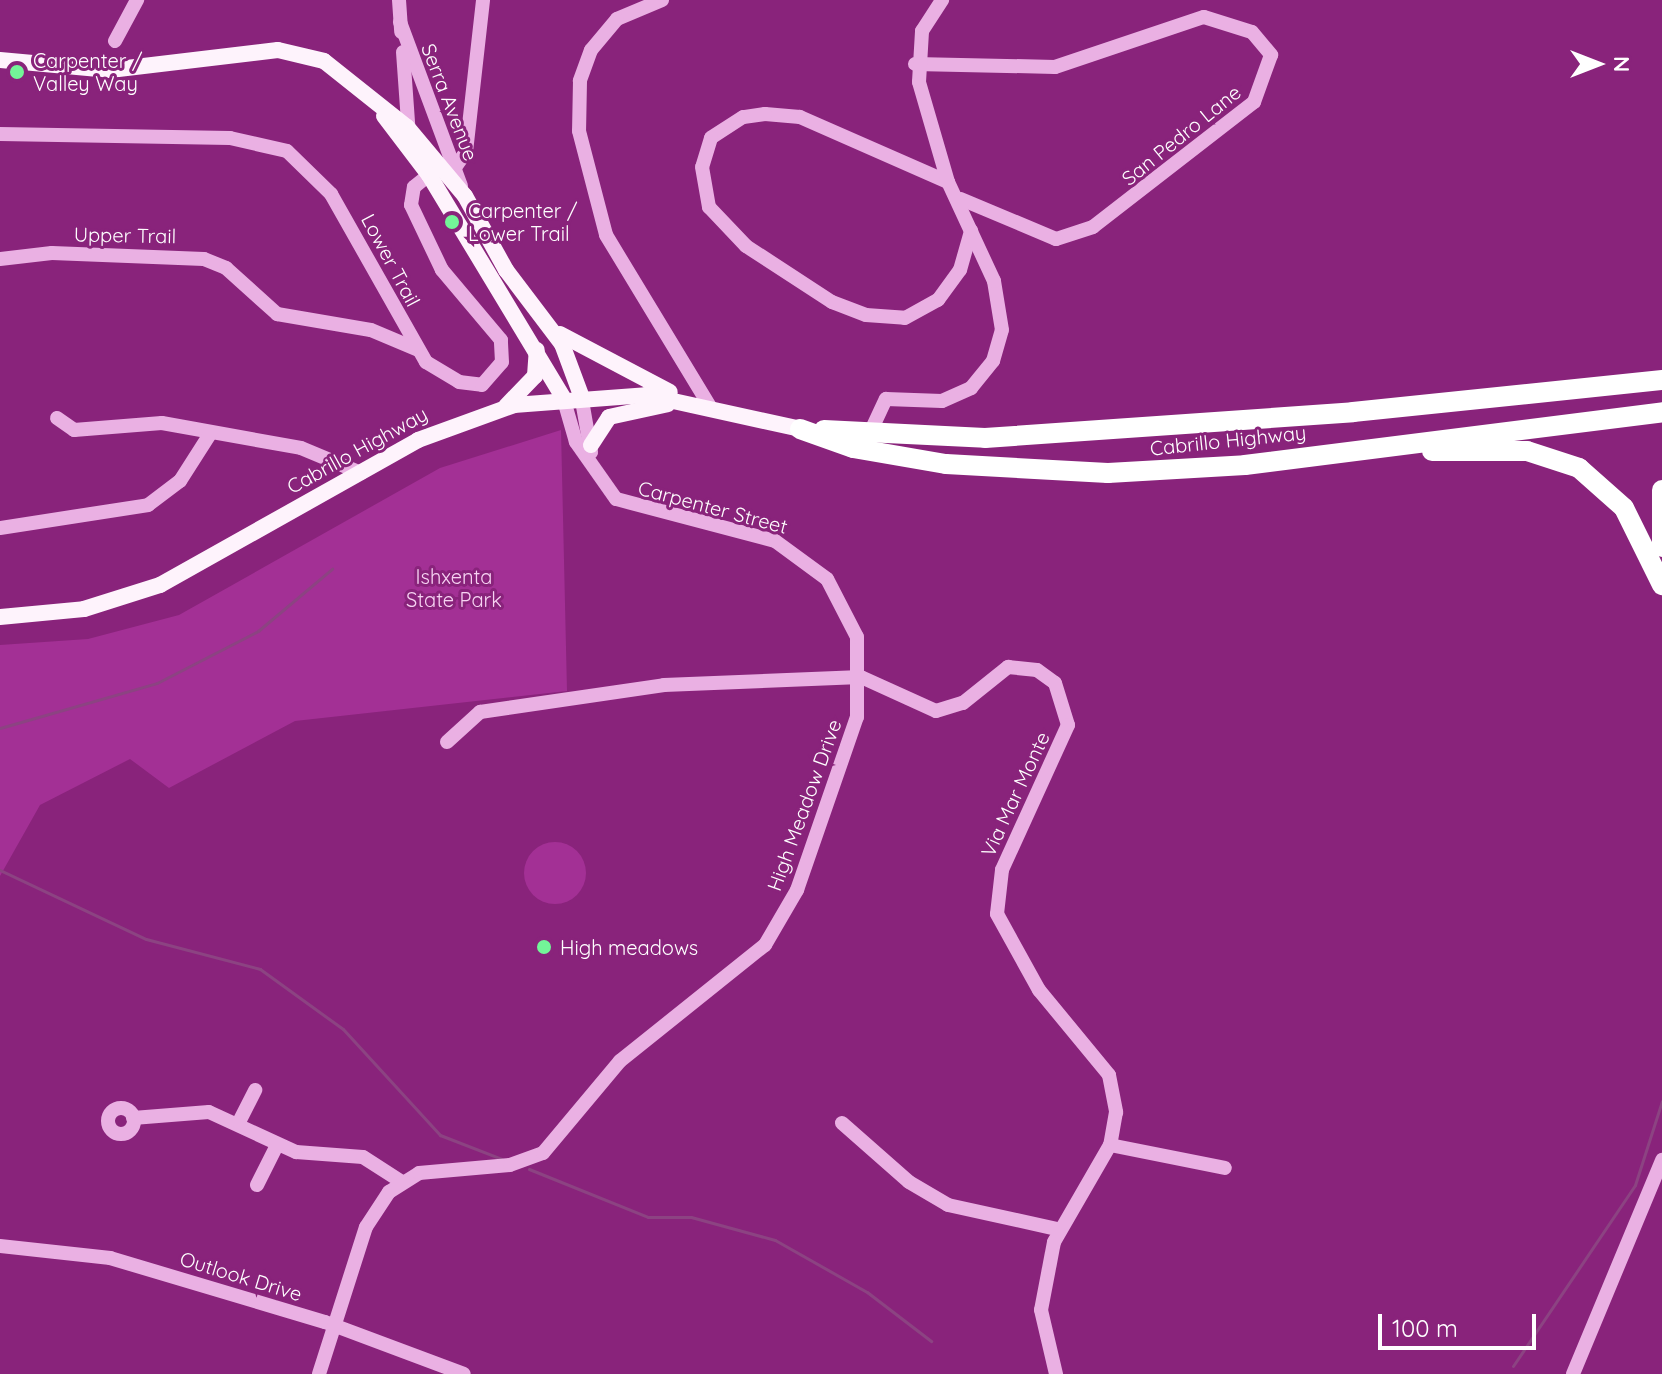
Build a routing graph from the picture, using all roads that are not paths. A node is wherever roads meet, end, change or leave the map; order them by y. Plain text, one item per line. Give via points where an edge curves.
1 (137, 0) edge
2 (399, 0) edge
3 (483, 0) edge
4 (662, 0) edge
5 (942, 0) edge
6 (400, 22) junction
7 (115, 41) dead end
8 (0, 60) edge
9 (915, 64) junction
10 (371, 96) junction
11 (407, 127) junction
12 (0, 134) edge
13 (466, 137) junction
14 (446, 149) junction
15 (412, 150) junction
16 (441, 170) junction
17 (948, 182) junction
18 (961, 199) junction
19 (971, 231) junction
20 (0, 259) edge
21 (543, 319) junction
22 (529, 334) junction
23 (416, 349) junction
24 (1662, 377) edge
25 (581, 395) junction
26 (563, 397) junction
27 (689, 401) junction
28 (709, 405) junction
29 (503, 408) junction
30 (1662, 412) edge
31 (57, 418) dead end
32 (800, 429) junction
33 (210, 434) junction
34 (869, 435) junction
35 (1364, 449) junction
36 (589, 452) junction
37 (361, 473) junction
38 (1662, 490) edge
39 (0, 528) edge
40 (1662, 547) edge
41 (1662, 585) edge
42 (0, 617) edge
43 (861, 677) junction
44 (447, 742) dead end
45 (255, 1090) dead end
46 (133, 1118) dead end
47 (239, 1122) junction
48 (842, 1123) dead end
49 (277, 1145) junction
50 (1110, 1145) junction
51 (1662, 1160) edge
52 (1225, 1168) dead end
53 (402, 1182) junction
54 (257, 1185) dead end
55 (1057, 1229) junction
56 (0, 1246) edge
57 (334, 1325) junction
58 (319, 1374) edge
59 (464, 1374) edge
60 (1056, 1374) edge
61 (1573, 1374) edge

1 - 7 street
2 - 6 street, Serra Avenue
3 - 13 street
4 - 28 street via 617,19 591,50 580,81 579,131 606,235
5 - 9 street via 927,18
6 - 11 street, Serra Avenue
6 - 14 street, Serra Avenue
8 - 10 main road, Carpenter Street via 110,70 228,52 296,51 324,61
9 - 17 street
9 - 18 street, San Pedro Lane via 1055,67 1204,17 1252,32 1271,55 1254,102 1093,227 1056,239
10 - 11 main road, Carpenter Street
10 - 15 main road, Carpenter Street
11 - 15 street, Carpenter Street
11 - 16 main road, Carpenter Street
12 - 23 street, Lower Trail via 230,138 287,151 331,194
13 - 14 street
13 - 16 street
14 - 16 street, Serra Avenue
15 - 16 main road, Carpenter Street
16 - 21 main road, Carpenter Street via 465,196
16 - 22 main road, Carpenter Street
16 - 23 street, Lower Trail via 411,197 420,229 503,350 497,372 476,385 448,378
17 - 18 street
17 - 19 street via 800,117 765,114 743,117 711,138 702,167 709,207 746,246 832,302 866,315 905,318 938,300 960,270
18 - 19 street
19 - 34 street via 998,297 1002,330 993,361 953,399 882,402
20 - 23 street, Upper Trail via 52,253 204,259 226,268 277,314 371,330
21 - 25 main road, Carpenter Street via 570,358
21 - 27 main road via 594,358
22 - 26 main road, Carpenter Street
22 - 29 main road via 537,371
24 - 34 highway, Cabrillo Highway via 1284,417 974,438
25 - 26 main road, Cabrillo Highway
25 - 27 main road, Cabrillo Highway
25 - 36 street, Carpenter Street
26 - 29 main road, Cabrillo Highway
26 - 36 street, Carpenter Street
27 - 28 main road, Cabrillo Highway
27 - 36 main road via 614,415
28 - 32 main road, Cabrillo Highway
29 - 37 main road, Cabrillo Highway via 428,435
30 - 35 highway, Cabrillo Highway
31 - 33 street via 74,430 162,423
32 - 34 highway, Cabrillo Highway
32 - 35 highway, Cabrillo Highway via 876,453 1026,471 1164,472
33 - 37 street via 301,448
33 - 39 street via 180,481 148,505
35 - 41 highway via 1512,449 1572,464 1624,508
36 - 43 street, Carpenter Street via 624,503 765,538 815,567 849,614
37 - 42 main road, Cabrillo Highway via 150,590 84,609
38 - 40 highway
43 - 44 street, Via Mar Monte via 722,680 509,705 470,715
43 - 50 street, Via Mar Monte via 936,711 963,703 1008,667 1037,670 1061,690 1068,725 1002,870 997,914 1031,978 1114,1084
43 - 53 street, High Meadow Drive via 854,729 803,875 754,958 620,1061 543,1153 510,1165 437,1169
45 - 47 street
46 - 47 street via 189,1109
47 - 49 street
48 - 55 street via 909,1182 948,1205
49 - 53 street via 349,1152
49 - 54 street
50 - 52 street
50 - 55 street, Via Mar Monte
51 - 61 street
53 - 57 street via 366,1227
55 - 60 street, Via Mar Monte via 1041,1310
56 - 57 street, Outlook Drive via 88,1252
57 - 58 street
57 - 59 street, Outlook Drive

